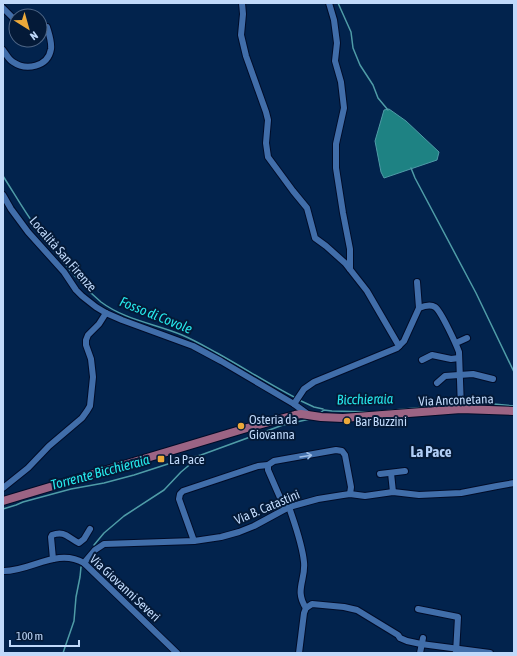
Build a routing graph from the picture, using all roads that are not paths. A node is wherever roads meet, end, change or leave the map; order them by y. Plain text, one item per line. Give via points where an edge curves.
1 (242, 3) edge
2 (329, 3) edge
3 (48, 30) edge
4 (3, 50) edge
5 (3, 194) edge
6 (350, 269) junction
7 (417, 282) dead end
8 (420, 308) junction
9 (106, 313) junction
10 (467, 338) dead end
11 (456, 343) junction
12 (399, 346) junction
13 (459, 358) junction
14 (422, 360) dead end
15 (460, 375) junction
16 (494, 379) dead end
17 (436, 383) dead end
18 (295, 402) junction
19 (461, 409) junction
20 (514, 411) edge
21 (309, 415) junction
22 (268, 465) junction
23 (405, 472) dead end
24 (391, 473) junction
25 (380, 474) dead end
26 (514, 483) edge
27 (3, 488) edge
28 (392, 492) junction
29 (350, 494) junction
30 (3, 501) edge
31 (287, 508) junction
32 (90, 529) dead end
33 (194, 541) junction
34 (53, 559) junction
35 (84, 562) junction
36 (3, 571) edge
37 (306, 608) junction
38 (418, 609) dead end
39 (422, 641) junction
40 (456, 651) edge
41 (177, 653) edge
42 (299, 653) edge
43 (420, 653) edge
44 (490, 653) edge

1 - 6 street via 241,36 268,120 268,157 307,208 315,238
2 - 6 street via 334,20 337,43 335,61 344,108 336,144 336,168 350,249
3 - 4 street via 51,48 49,56 38,65 20,66 11,62
5 - 9 street, Località San Firenze via 28,232 64,272 76,290
6 - 12 street via 367,291
7 - 8 street
8 - 11 street via 436,308
8 - 12 street
9 - 18 street, Località San Firenze via 194,346
9 - 27 street via 86,340 93,378 87,412
10 - 11 street
11 - 13 street
12 - 18 street via 308,385
13 - 14 street via 432,355
13 - 15 street
15 - 16 street via 473,374
15 - 17 street via 445,376
15 - 19 street
18 - 21 street, Località San Firenze
19 - 20 main road, Via Anconetana
19 - 21 main road, Via Anconetana via 343,418
21 - 30 main road, Via Anconetana via 289,416
22 -> 29 street via 274,461 342,451 351,487
22 - 31 street via 268,470
22 - 33 street via 251,468 181,493 179,499
23 - 24 street
24 - 25 street
24 - 28 street
26 - 28 street, Via B. Catastini via 461,493 419,495
28 - 29 street, Via B. Catastini via 361,496
29 - 31 street, Via B. Catastini via 318,499
31 - 33 street, Via B. Catastini via 239,532
31 - 37 street via 296,527 304,563 300,595
32 - 34 street via 79,543 66,535 52,536
33 - 35 street, Via B. Catastini via 104,544
34 - 35 street, Via Giovanni Severi via 67,557
34 - 36 street, Via Giovanni Severi via 22,569
35 - 41 street, Via Giovanni Severi
37 - 39 street via 317,604 357,610 400,638 407,641
37 - 42 street
38 - 40 street via 458,617
39 - 40 street
39 - 43 street
40 - 44 street

